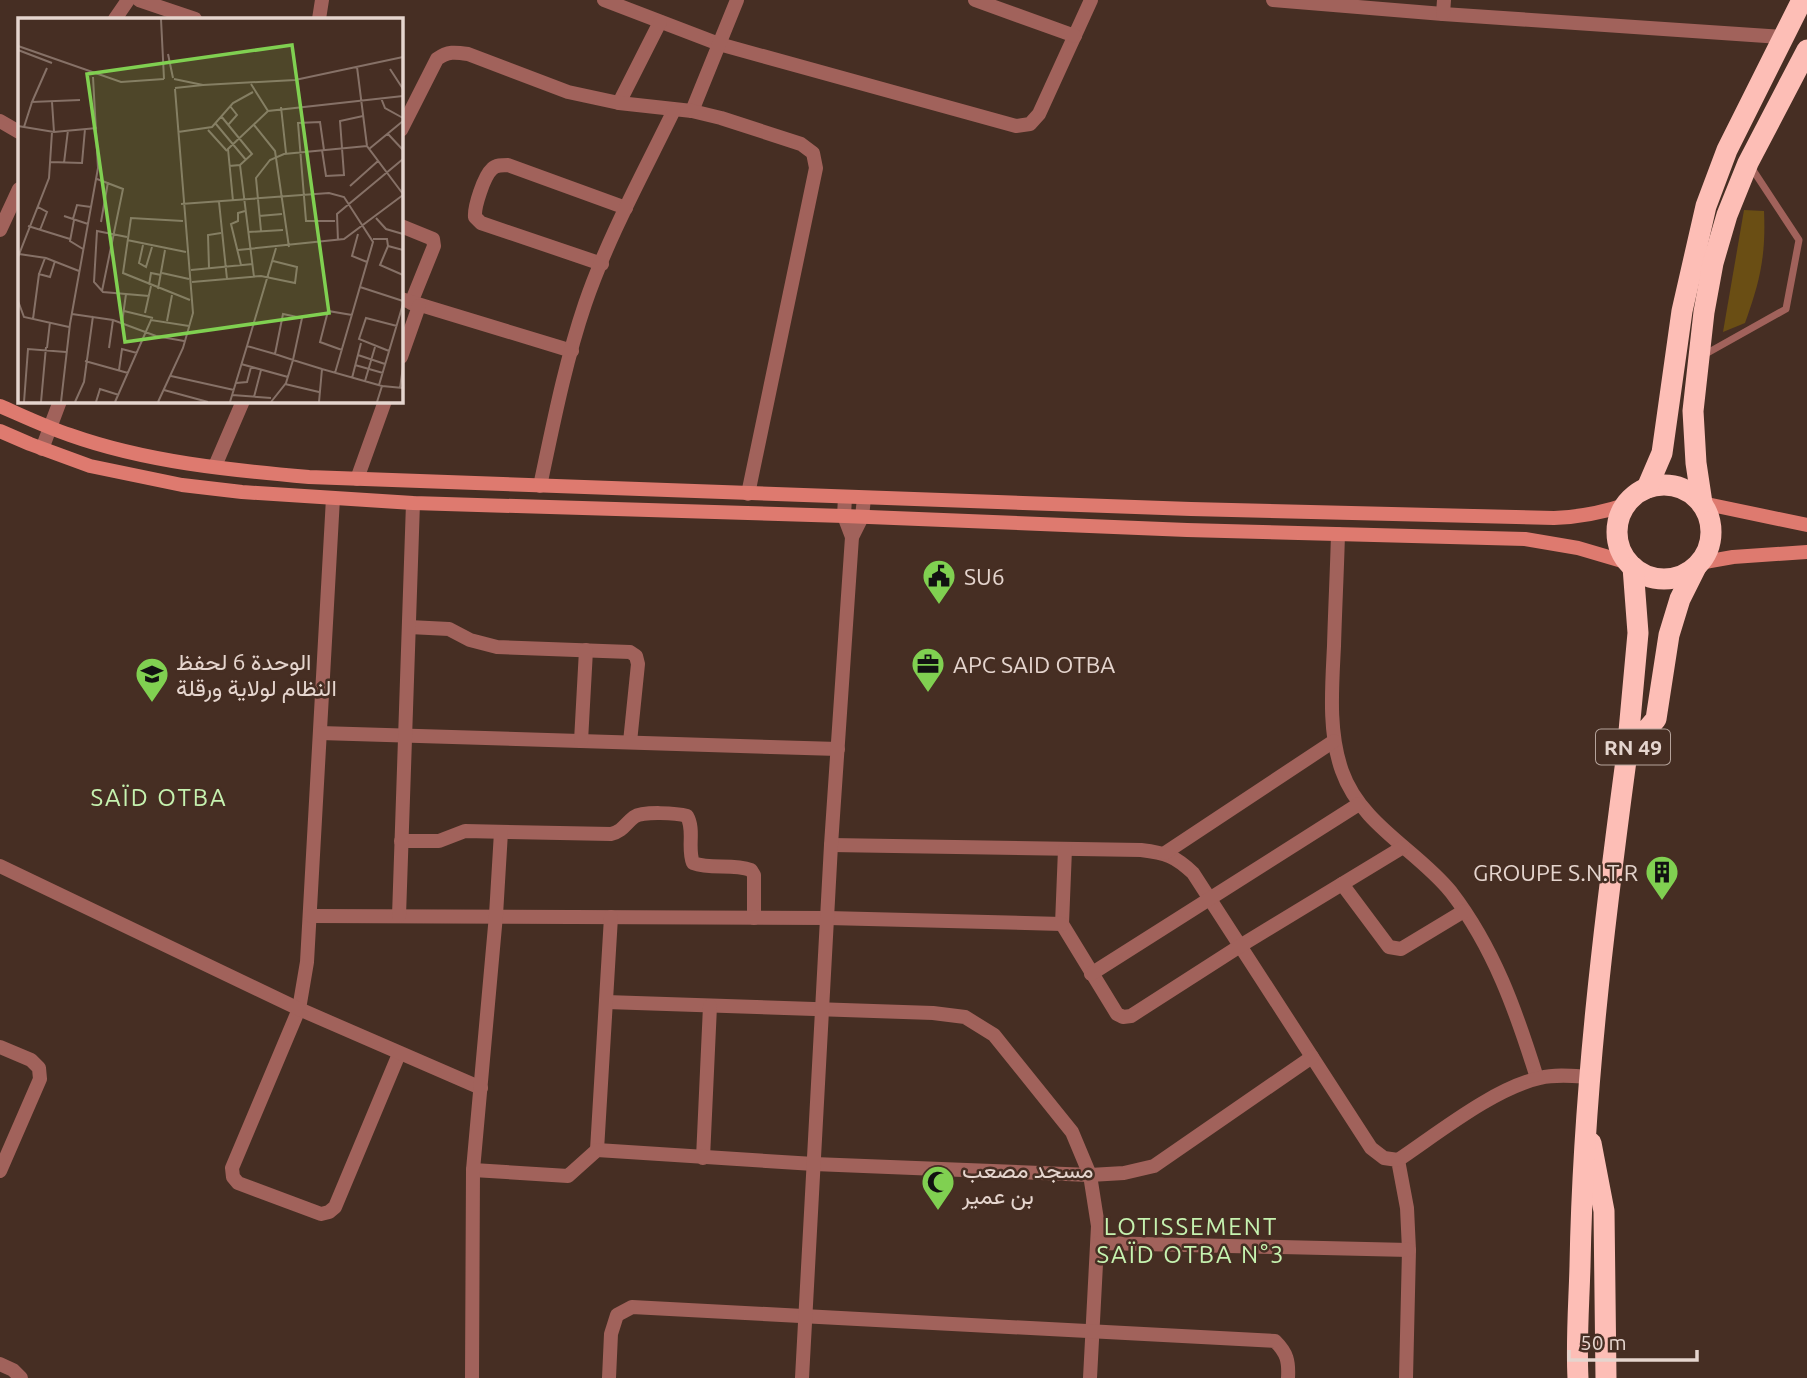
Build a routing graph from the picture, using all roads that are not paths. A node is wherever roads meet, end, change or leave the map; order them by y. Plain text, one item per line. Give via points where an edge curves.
1 (128, 0) edge
2 (139, 0) edge
3 (322, 0) edge
4 (604, 0) edge
5 (737, 0) edge
6 (975, 0) edge
7 (1091, 0) edge
8 (1273, 0) edge
9 (1802, 0) edge
10 (1444, 7) edge
11 (116, 18) edge
12 (192, 18) edge
13 (319, 18) edge
14 (660, 22) junction
15 (1075, 36) junction
16 (1782, 37) junction
17 (719, 44) junction
18 (1807, 50) edge
19 (619, 103) junction
20 (674, 110) junction
21 (692, 111) junction
22 (0, 121) edge
23 (402, 128) edge
24 (18, 131) edge
25 (1748, 163) junction
26 (18, 191) edge
27 (626, 208) junction
28 (402, 226) edge
29 (0, 230) edge
30 (602, 264) junction
31 (410, 303) edge
32 (402, 351) edge
33 (572, 351) junction
34 (1699, 358) junction
35 (60, 402) edge
36 (243, 402) edge
37 (385, 402) edge
38 (0, 406) edge
39 (50, 428) junction
40 (0, 431) edge
41 (42, 449) junction
42 (215, 466) junction
43 (358, 479) junction
44 (540, 486) junction
45 (1647, 488) junction
46 (748, 494) junction
47 (845, 497) junction
48 (333, 498) junction
49 (864, 498) junction
50 (413, 503) junction
51 (1702, 503) junction
52 (1625, 505) junction
53 (844, 516) junction
54 (862, 517) junction
55 (1807, 525) edge
56 (1338, 534) junction
57 (852, 537) junction
58 (1807, 552) edge
59 (1631, 565) junction
60 (1697, 565) junction
61 (409, 628) junction
62 (586, 650) junction
63 (320, 733) junction
64 (405, 735) junction
65 (581, 741) junction
66 (1334, 741) junction
67 (630, 742) junction
68 (838, 749) junction
69 (1627, 753) junction
70 (1359, 804) junction
71 (501, 832) junction
72 (401, 841) junction
73 (831, 845) junction
74 (1403, 847) junction
75 (1065, 849) junction
76 (1165, 853) junction
77 (0, 866) edge
78 (1342, 884) junction
79 (1210, 900) junction
80 (1464, 911) junction
81 (496, 915) junction
82 (311, 916) junction
83 (398, 916) junction
84 (611, 917) junction
85 (754, 918) junction
86 (828, 918) junction
87 (1062, 924) junction
88 (1240, 946) junction
89 (1091, 974) junction
90 (606, 1002) junction
91 (710, 1006) junction
92 (299, 1009) junction
93 (823, 1010) junction
94 (0, 1047) edge
95 (398, 1054) junction
96 (1312, 1057) junction
97 (1589, 1077) junction
98 (1537, 1078) junction
99 (481, 1088) junction
100 (1586, 1113) junction
101 (597, 1150) junction
102 (703, 1158) junction
103 (1398, 1160) junction
104 (814, 1164) junction
105 (473, 1170) junction
106 (0, 1171) edge
107 (1090, 1175) junction
108 (1098, 1243) junction
109 (1409, 1250) junction
110 (806, 1317) junction
111 (1093, 1332) junction
112 (0, 1364) edge
113 (21, 1378) edge
114 (472, 1378) edge
115 (609, 1378) edge
116 (802, 1378) edge
117 (1090, 1378) edge
118 (1288, 1378) edge
119 (1406, 1378) edge
120 (1578, 1378) edge
121 (1606, 1378) edge

1 - 11 street
2 - 12 street
3 - 13 street
4 - 14 street
5 - 17 street
6 - 15 street
7 - 15 street
8 - 10 street
9 - 16 highway
10 - 16 street
14 - 17 street
14 - 19 street
15 - 17 street via 1039,114 1030,124 1016,126
16 - 45 highway via 1727,150 1706,206 1682,311 1662,453
17 - 21 street
18 - 25 highway
19 - 20 street
19 - 23 street via 568,92 455,52 437,59
20 - 21 street
20 - 27 street
21 - 46 street via 801,144 813,153 816,168
22 - 24 street
25 - 34 highway via 1713,263
25 - 34 lane via 1799,240 1786,309
26 - 29 street
27 - 30 street
27 - 30 street via 508,165 491,170 474,208 481,223
28 - 31 street via 433,239 434,246
30 - 33 street
31 - 32 street
31 - 33 street
33 - 44 street
34 - 51 highway via 1693,438
35 - 39 street
36 - 42 street
37 - 43 street
38 - 39 main road
39 - 41 street
39 - 42 main road via 124,450
40 - 41 main road
41 - 48 main road via 90,466 182,485
42 - 43 main road
43 - 44 main road
44 - 46 main road
45 - 51 highway via 1671,485
45 - 52 highway
46 - 47 main road
47 - 49 main road
47 - 53 street
48 - 50 main road
48 - 63 street
49 - 52 main road via 1554,518 1603,513
49 - 54 street
50 - 53 main road
50 - 61 street
51 - 55 main road
51 - 60 highway via 1711,540
52 - 59 highway via 1617,535 1620,550
53 - 54 main road
53 - 57 street
54 - 56 main road
54 - 57 street
56 - 59 main road via 1525,539 1578,548
56 - 66 street
57 - 68 street
58 - 60 main road via 1744,555
59 - 60 highway via 1657,579 1684,575
59 - 69 highway, RN 49 via 1638,633
60 - 69 highway, RN 49 via 1669,635 1656,719
61 - 62 street via 449,629 497,647
61 - 64 street
62 - 65 street
62 - 67 street via 636,656
63 - 64 street
63 - 82 street
64 - 65 street
64 - 72 street
65 - 67 street
66 - 70 street
66 - 76 street
67 - 68 street
68 - 73 street
69 - 97 highway, RN 49
70 - 74 street
70 - 79 street
71 - 72 street via 465,831 439,841
71 - 81 street
71 - 85 street via 611,834 640,814 687,816 693,863 751,870
72 - 83 street
73 - 75 street
73 - 86 street
74 - 78 street
74 - 80 street via 1449,890
75 - 76 street
75 - 87 street
76 - 79 street via 1193,873
77 - 92 street
78 - 80 street via 1395,950
78 - 88 street
79 - 88 street
79 - 89 street
80 - 98 street via 1482,936 1509,995
81 - 83 street
81 - 84 street
81 - 99 street
82 - 83 street
82 - 92 street
84 - 85 street
84 - 90 street
85 - 86 street
86 - 87 street
86 - 93 street
87 - 89 street
88 - 89 street via 1131,1016 1117,1014
88 - 96 street
90 - 91 street
90 - 101 street
91 - 93 street
91 - 102 street
92 - 95 street
92 - 95 street via 232,1168 239,1183 321,1214 329,1212
93 - 104 street
93 - 107 street via 965,1017 994,1035 1072,1132
94 - 106 street via 31,1060 39,1068 40,1079
95 - 99 street
96 - 103 street via 1371,1148 1384,1158
96 - 107 street via 1154,1166
97 - 98 street
97 - 100 highway, RN 49
98 - 103 street via 1506,1091
99 - 105 street
100 - 120 highway, RN 49
100 - 121 highway, RN 49 via 1604,1211
101 - 102 street
101 - 105 street via 568,1176
102 - 104 street
103 - 109 street
104 - 107 street
104 - 110 street
105 - 114 street
107 - 108 street
108 - 109 street
108 - 111 street
109 - 119 street
110 - 111 street
110 - 115 street via 632,1307 617,1315 611,1334
110 - 116 street
111 - 117 street
111 - 118 street via 1275,1341 1286,1351
112 - 113 street

